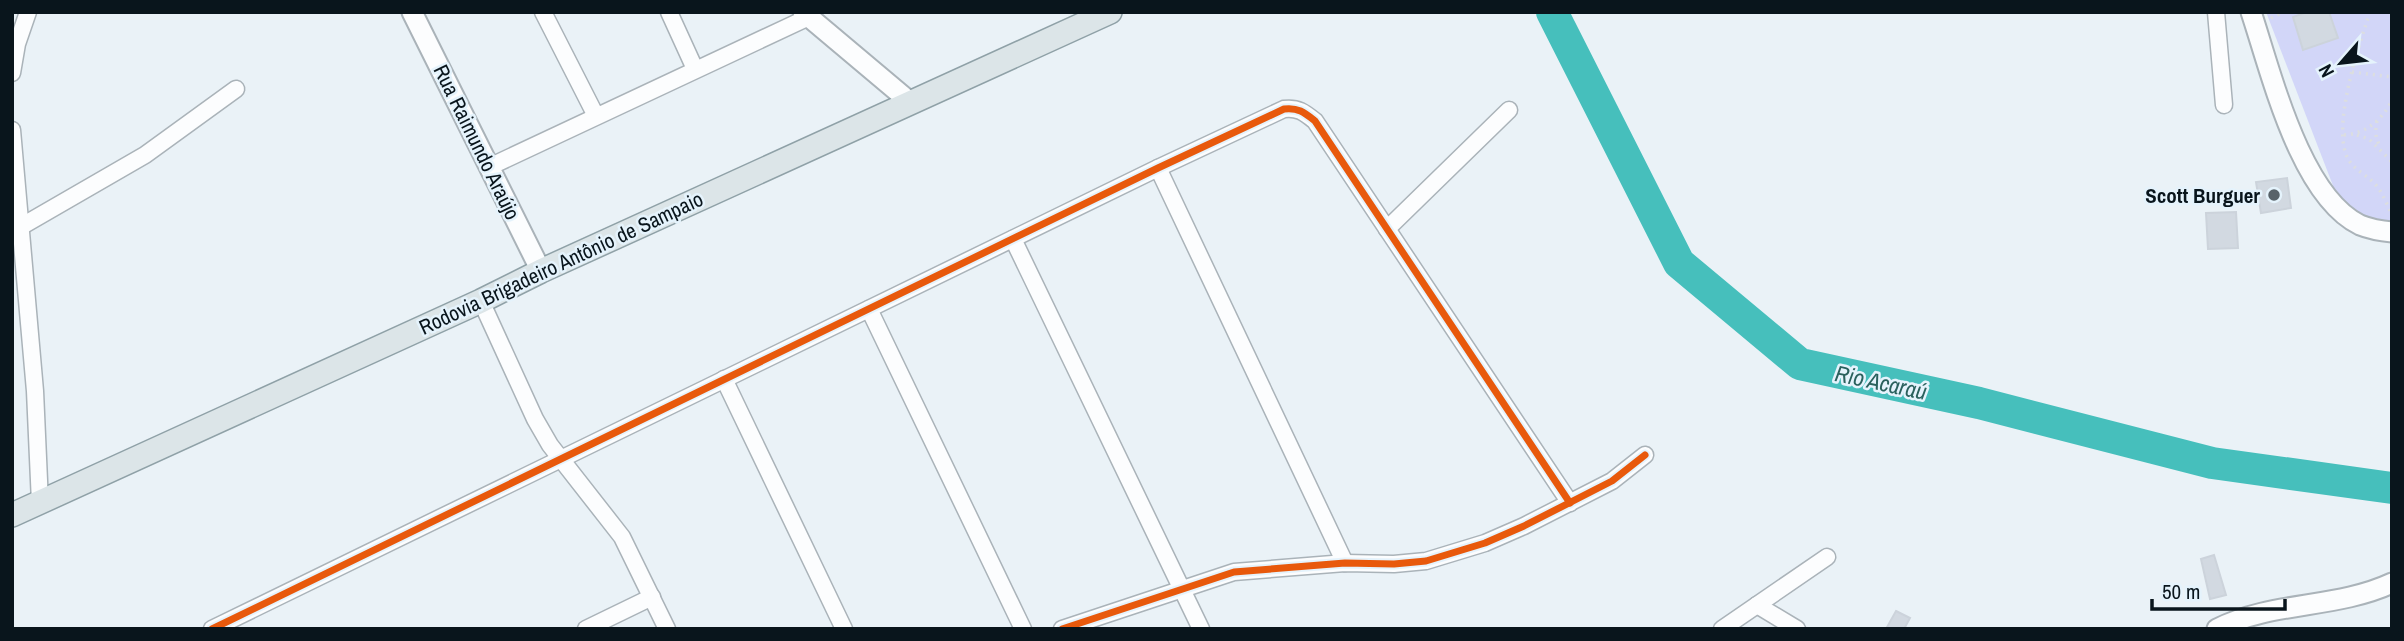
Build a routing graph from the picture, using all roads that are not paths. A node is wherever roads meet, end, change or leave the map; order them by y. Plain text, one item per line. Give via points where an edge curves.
1 (28, 12) edge
2 (412, 12) edge
3 (542, 12) edge
4 (669, 12) edge
5 (1110, 12) edge
6 (2216, 12) edge
7 (2250, 12) edge
8 (806, 14) edge
9 (695, 69) junction
10 (12, 73) edge
11 (236, 89) dead end
12 (910, 102) junction
13 (2224, 105) dead end
14 (1509, 110) dead end
15 (596, 116) junction
16 (12, 130) edge
17 (489, 167) junction
18 (1158, 168) junction
19 (22, 226) junction
20 (1387, 229) junction
21 (2392, 232) edge
22 (1013, 239) junction
23 (541, 271) junction
24 (481, 302) junction
25 (869, 309) junction
26 (724, 379) junction
27 (1645, 455) dead end
28 (561, 457) junction
29 (40, 503) junction
30 (1570, 503) junction
31 (12, 516) edge
32 (1828, 557) dead end
33 (1345, 563) junction
34 (2392, 583) edge
35 (1181, 591) junction
36 (652, 597) junction
37 (1757, 604) junction
38 (212, 629) edge
39 (586, 629) edge
40 (667, 629) edge
41 (844, 629) edge
42 (1023, 629) edge
43 (1062, 629) edge
44 (1201, 629) edge
45 (1723, 629) edge
46 (1797, 629) edge
47 (2217, 629) edge

1 - 10 street
2 - 17 street, Rua Raimundo Araújo
3 - 15 street
4 - 9 street
5 - 12 main road, Rodovia Brigadeiro Antônio de Sampaio
6 - 13 street
7 - 21 street via 2284,112 2322,192 2354,221
8 - 9 street
8 - 12 street
9 - 15 street
11 - 19 street via 145,155
12 - 23 main road, Rodovia Brigadeiro Antônio de Sampaio
14 - 20 street
15 - 17 street
16 - 19 street
17 - 23 street, Rua Raimundo Araújo
18 - 20 street via 1284,109 1298,109 1315,121
18 - 22 street
18 - 33 street
19 - 29 street
20 - 30 street
22 - 25 street
22 - 35 street
23 - 24 main road, Rodovia Brigadeiro Antônio de Sampaio
24 - 28 street via 535,419
24 - 29 main road, Rodovia Brigadeiro Antônio de Sampaio
25 - 26 street
25 - 42 street
26 - 28 street
26 - 41 street
27 - 30 street via 1612,481
28 - 36 street via 622,537
28 - 38 street
29 - 31 main road, Rodovia Brigadeiro Antônio de Sampaio
30 - 33 street via 1485,543 1426,561
32 - 37 street
33 - 35 street via 1234,572
34 - 47 street via 2344,600 2244,616
35 - 43 street
35 - 44 street
36 - 39 street
36 - 40 street
37 - 45 street
37 - 46 street

